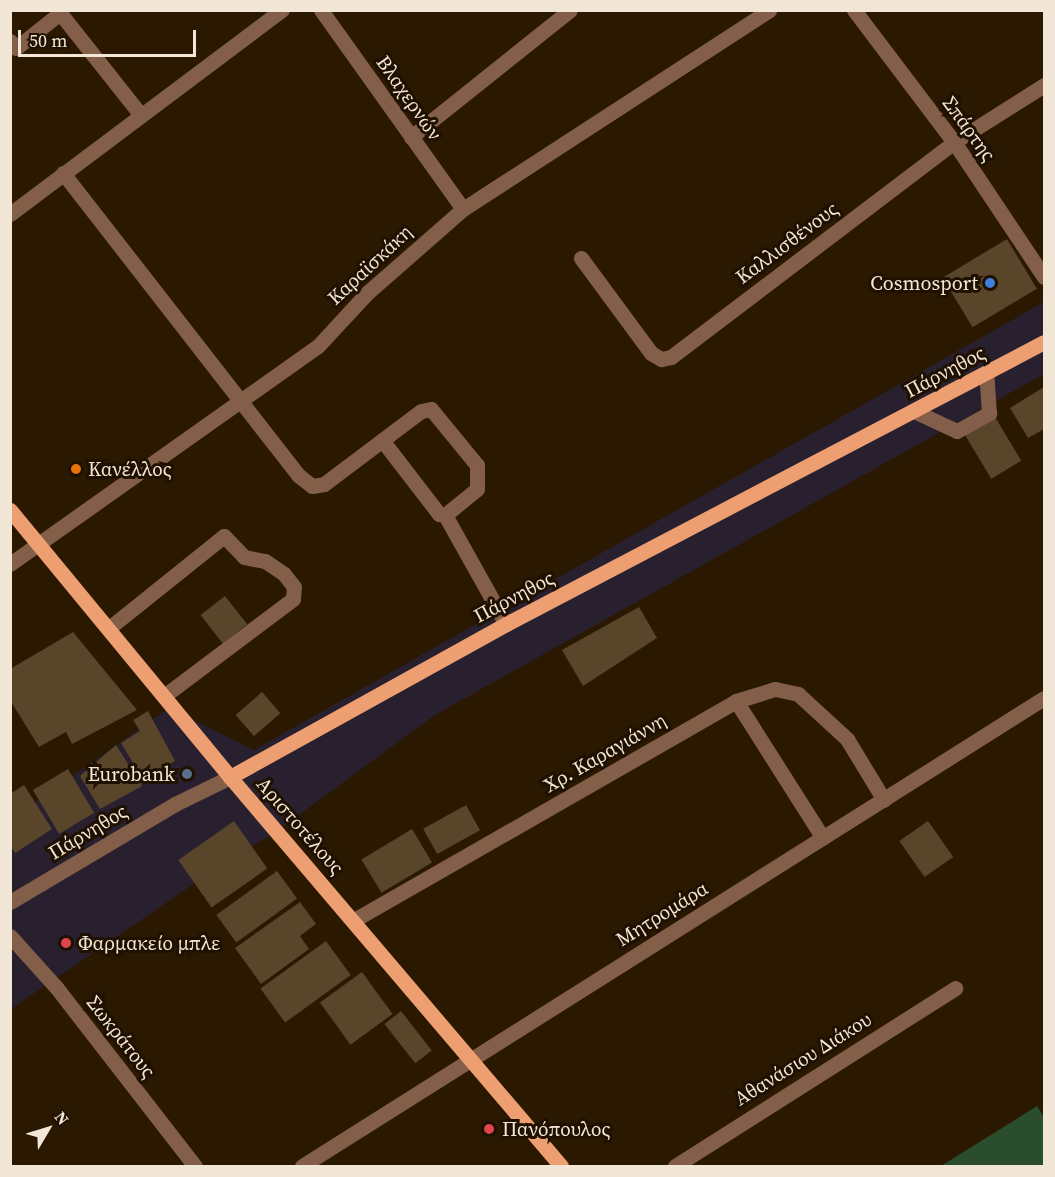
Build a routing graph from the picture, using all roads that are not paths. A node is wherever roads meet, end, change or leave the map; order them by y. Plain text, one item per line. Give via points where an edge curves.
1 (282, 10) edge
2 (321, 10) edge
3 (570, 10) edge
4 (769, 10) edge
5 (854, 10) edge
6 (10, 41) edge
7 (1044, 86) edge
8 (140, 114) junction
9 (411, 137) junction
10 (954, 142) junction
11 (63, 173) junction
12 (463, 209) junction
13 (10, 214) edge
14 (581, 258) dead end
15 (1044, 277) edge
16 (1044, 342) edge
17 (986, 374) junction
18 (242, 403) junction
19 (916, 412) junction
20 (382, 441) junction
21 (10, 510) edge
22 (445, 515) junction
23 (39, 543) junction
24 (10, 564) edge
25 (506, 624) junction
26 (109, 628) junction
27 (164, 696) junction
28 (1044, 698) edge
29 (736, 702) junction
30 (230, 777) junction
31 (884, 800) junction
32 (823, 838) junction
33 (10, 902) edge
34 (354, 920) junction
35 (10, 936) edge
36 (955, 988) dead end
37 (471, 1060) junction
38 (195, 1167) edge
39 (302, 1167) edge
40 (561, 1167) edge
41 (675, 1167) edge

1 - 8 street
2 - 9 street, Βλαχερνών
3 - 9 street
4 - 12 street, Καραϊσκάκη
5 - 10 street, Σπάρτης
6 - 8 street via 16,48 60,13
7 - 10 street, Καλλισθένους
8 - 11 street
9 - 12 street, Βλαχερνών
10 - 14 street, Καλλισθένους via 672,357 661,359 651,353
10 - 15 street, Σπάρτης
11 - 13 street
11 - 18 street
12 - 18 street, Καραϊσκάκη via 367,292 318,346
16 - 17 main road, Πάρνηθος
17 - 19 main road, Πάρνηθος
17 - 19 street via 989,412 957,431
18 - 20 street via 298,475 312,486 324,484
18 - 23 street, Καραϊσκάκη
19 - 25 main road, Πάρνηθος
20 - 22 street via 439,514
20 - 22 street via 421,411 431,409 439,415 477,465 480,477 477,489
21 - 23 main road, Αριστοτέλους
22 - 25 street
23 - 24 street, Καραϊσκάκη
23 - 26 main road, Αριστοτέλους
25 - 30 main road, Πάρνηθος
26 - 27 main road, Αριστοτέλους
26 - 27 street via 224,536 244,557 265,561 284,574 294,587 293,599
27 - 30 main road, Αριστοτέλους
28 - 31 street, Μητρομάρα
29 - 31 street, Χρ. Καραγιάννη via 776,689 798,694 847,739
29 - 32 street
29 - 34 street, Χρ. Καραγιάννη
30 - 33 street, Πάρνηθος via 175,804
30 - 34 main road, Αριστοτέλους
31 - 32 street, Μητρομάρα
32 - 37 street, Μητρομάρα
34 - 37 main road, Αριστοτέλους
35 - 38 street, Σωκράτους via 56,987
36 - 41 street, Αθανάσιου Διάκου
37 - 39 street, Μητρομάρα
37 - 40 main road, Αριστοτέλους

